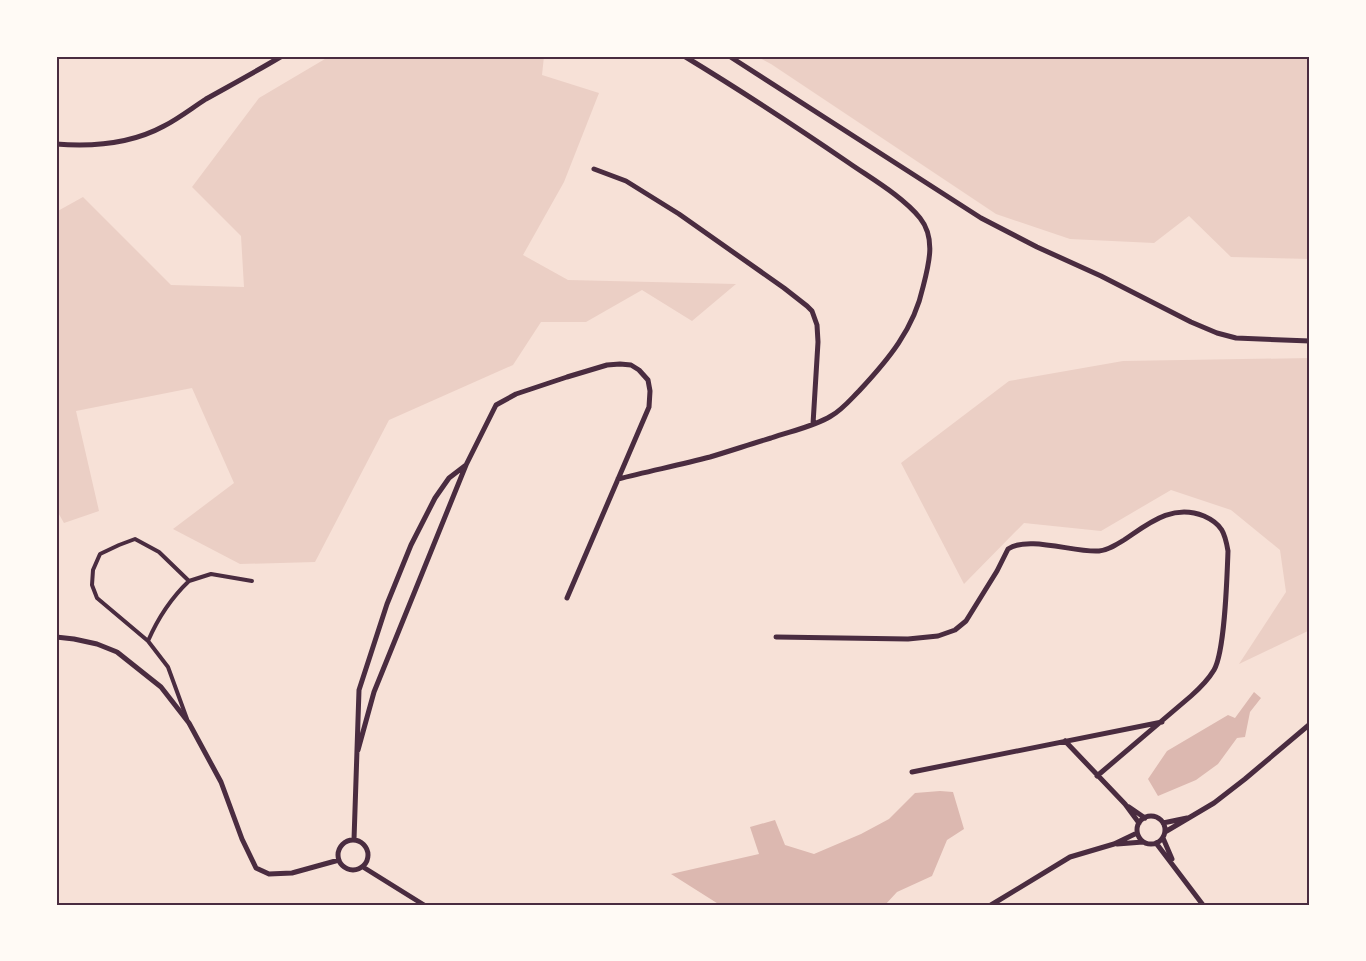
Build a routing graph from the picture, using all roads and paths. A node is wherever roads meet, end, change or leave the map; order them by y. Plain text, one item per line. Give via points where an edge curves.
1 (282, 56) edge
2 (684, 56) edge
3 (729, 56) edge
4 (56, 144) edge
5 (594, 169) dead end
6 (1310, 341) edge
7 (813, 424) junction
8 (466, 465) junction
9 (618, 479) junction
10 (189, 581) junction
11 (252, 581) dead end
12 (567, 598) dead end
13 (56, 637) edge
14 (776, 637) dead end
15 (148, 642) junction
16 (1162, 722) junction
17 (189, 724) junction
18 (1310, 724) edge
19 (1065, 741) junction
20 (358, 750) junction
21 (912, 772) dead end
22 (1097, 776) junction
23 (1125, 804) junction
24 (1192, 817) junction
25 (1145, 818) junction
26 (1139, 823) junction
27 (1163, 823) junction
28 (1165, 832) junction
29 (1137, 833) junction
30 (1163, 838) junction
31 (354, 840) junction
32 (1143, 842) junction
33 (1156, 843) junction
34 (1114, 844) junction
35 (338, 860) junction
36 (363, 867) junction
37 (1176, 867) junction
38 (424, 905) edge
39 (991, 905) edge
40 (1203, 905) edge

1 - 4 street via 164,127 107,144
2 - 7 street via 892,192 926,227 930,239 928,264 921,298 906,334 888,359 843,407
3 - 6 street via 981,218 1036,247 1217,333 1236,338
5 - 7 street via 626,182 679,214 807,306 817,325
7 - 9 street via 710,457
8 - 9 street via 496,405 516,394 607,365 631,365 648,380 649,406
8 - 20 street via 374,692
8 - 20 street via 449,478 435,498 386,604 358,690
9 - 12 street
10 - 11 lane via 211,574
10 - 15 lane via 165,608
10 - 15 lane via 159,552 135,539 100,554 93,570 92,585 97,598
13 - 17 street via 97,644 117,652 161,687
14 - 16 street via 938,636 955,630 966,621 1012,546 1047,545 1101,551 1112,548 1160,516 1184,512 1198,514 1214,520 1221,527 1227,545 1220,650 1215,669 1205,683
15 - 17 lane via 168,667
16 - 19 street
16 - 22 street
17 - 35 street via 221,782 256,868 269,874 292,873
18 - 24 street via 1245,779
19 - 21 street
19 - 22 street
20 - 31 street
22 - 23 street
23 - 25 street
23 - 26 street
24 - 27 street
24 - 28 street
25 - 26 street
25 - 27 street via 1156,818
26 - 29 street
27 - 28 street
28 - 30 street
29 - 32 street
29 - 34 street
30 - 33 street
30 - 37 street
31 - 35 street via 341,846
31 - 36 street via 366,848 368,858
32 - 33 street
32 - 34 street
33 - 37 street
34 - 39 street via 1070,858
35 - 36 street via 349,870
36 - 38 street
37 - 40 street

